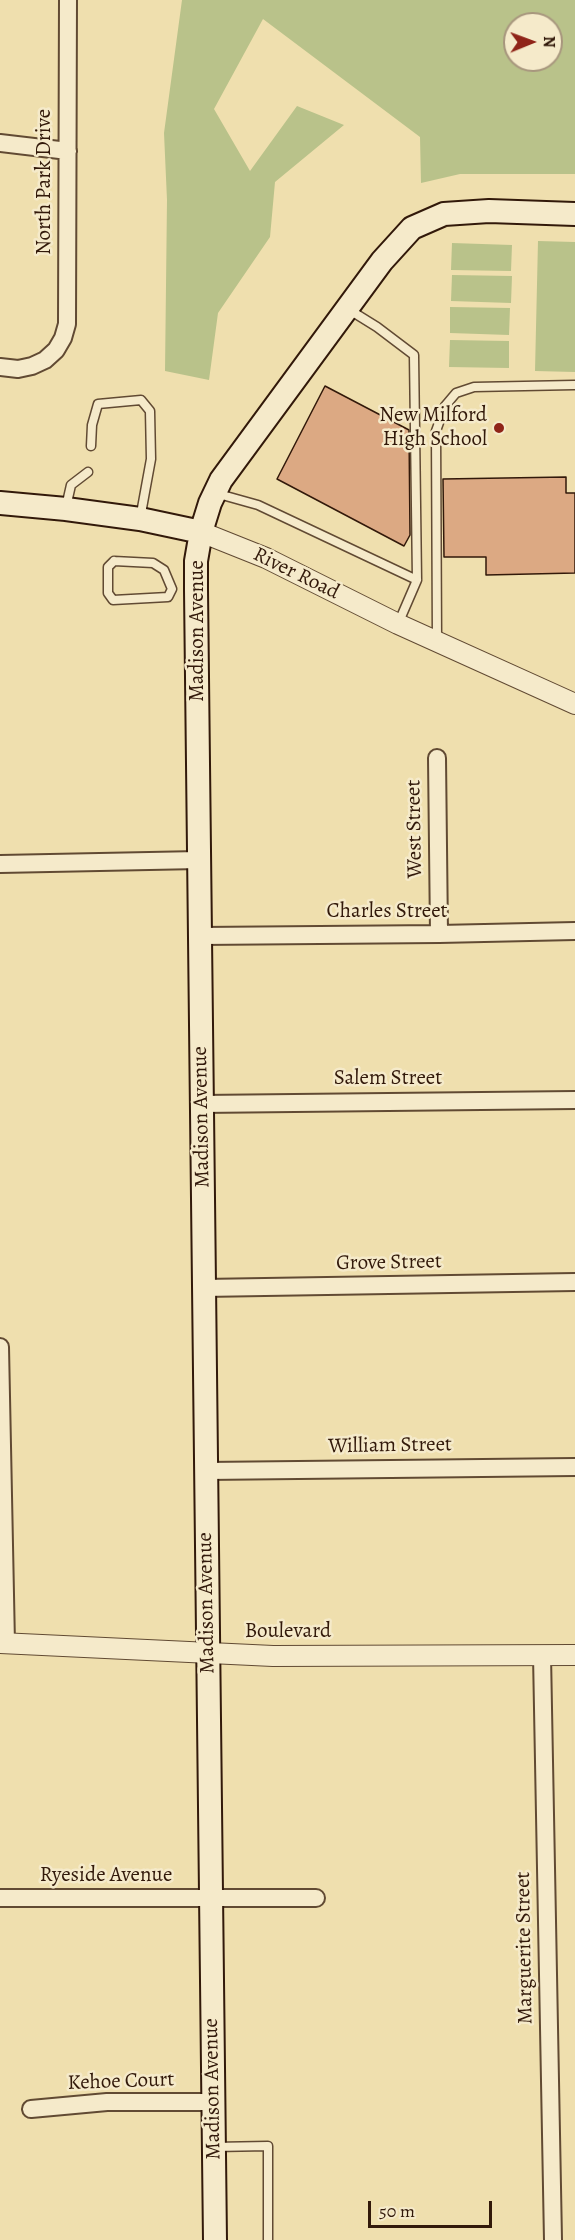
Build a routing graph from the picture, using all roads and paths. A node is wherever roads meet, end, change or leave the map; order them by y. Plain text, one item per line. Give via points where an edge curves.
1 (68, 6) edge
2 (0, 143) edge
3 (68, 151) junction
4 (575, 214) edge
5 (348, 308) junction
6 (0, 367) edge
7 (574, 385) edge
8 (91, 446) dead end
9 (88, 471) dead end
10 (215, 492) junction
11 (0, 503) edge
12 (66, 509) junction
13 (140, 519) junction
14 (201, 532) junction
15 (417, 580) junction
16 (172, 590) junction
17 (196, 590) junction
18 (398, 624) junction
19 (437, 642) junction
20 (575, 704) edge
21 (437, 758) dead end
22 (200, 860) junction
23 (0, 864) edge
24 (575, 931) edge
25 (440, 934) junction
26 (200, 936) junction
27 (575, 1100) edge
28 (201, 1104) junction
29 (575, 1282) edge
30 (203, 1288) junction
31 (0, 1347) edge
32 (575, 1467) edge
33 (206, 1471) junction
34 (3, 1644) edge
35 (208, 1654) junction
36 (542, 1655) junction
37 (575, 1655) edge
38 (0, 1898) edge
39 (316, 1898) dead end
40 (211, 1899) junction
41 (213, 2102) junction
42 (31, 2109) dead end
43 (214, 2147) junction
44 (215, 2240) edge
45 (268, 2240) edge
46 (553, 2240) edge

1 - 3 street, North Park Drive
2 - 3 street
3 - 6 street, North Park Drive via 67,324 63,338 45,360 32,366
4 - 5 main road, Madison Avenue via 444,214 412,228
5 - 10 main road, Madison Avenue
5 - 15 lane via 414,355
7 - 19 lane via 474,387 456,393 445,406 436,431
8 - 13 lane via 98,404 141,400 150,411 152,459
9 - 12 lane via 71,485
10 - 14 main road, Madison Avenue
10 - 15 lane via 258,505
11 - 12 main road, River Road
12 - 13 main road, River Road
13 - 14 main road, River Road
14 - 17 main road, Madison Avenue
14 - 18 street, River Road via 266,558
15 - 18 lane
16 - 16 lane via 168,597 160,599 113,600 108,593 108,567 114,561 153,563 164,570
16 - 17 lane
17 - 22 main road, Madison Avenue
18 - 19 street, River Road
19 - 20 street, River Road
21 - 25 street, West Street
22 - 23 street
22 - 26 main road, Madison Avenue
24 - 25 street, Charles Street
25 - 26 street, Charles Street
26 - 28 main road, Madison Avenue
27 - 28 street, Salem Street
28 - 30 main road, Madison Avenue
29 - 30 street, Grove Street
30 - 33 main road, Madison Avenue
31 - 34 street
32 - 33 street, William Street
33 - 35 main road, Madison Avenue
34 - 35 street, Boulevard
35 - 36 street, Boulevard
35 - 40 main road, Madison Avenue
36 - 37 street, Boulevard
36 - 46 street, Marguerite Street
38 - 40 street, Ryeside Avenue
39 - 40 street, Ryeside Avenue
40 - 41 main road, Madison Avenue
41 - 42 street, Kehoe Court via 107,2102
41 - 43 main road, Madison Avenue
43 - 44 main road, Madison Avenue
43 - 45 lane via 268,2146

